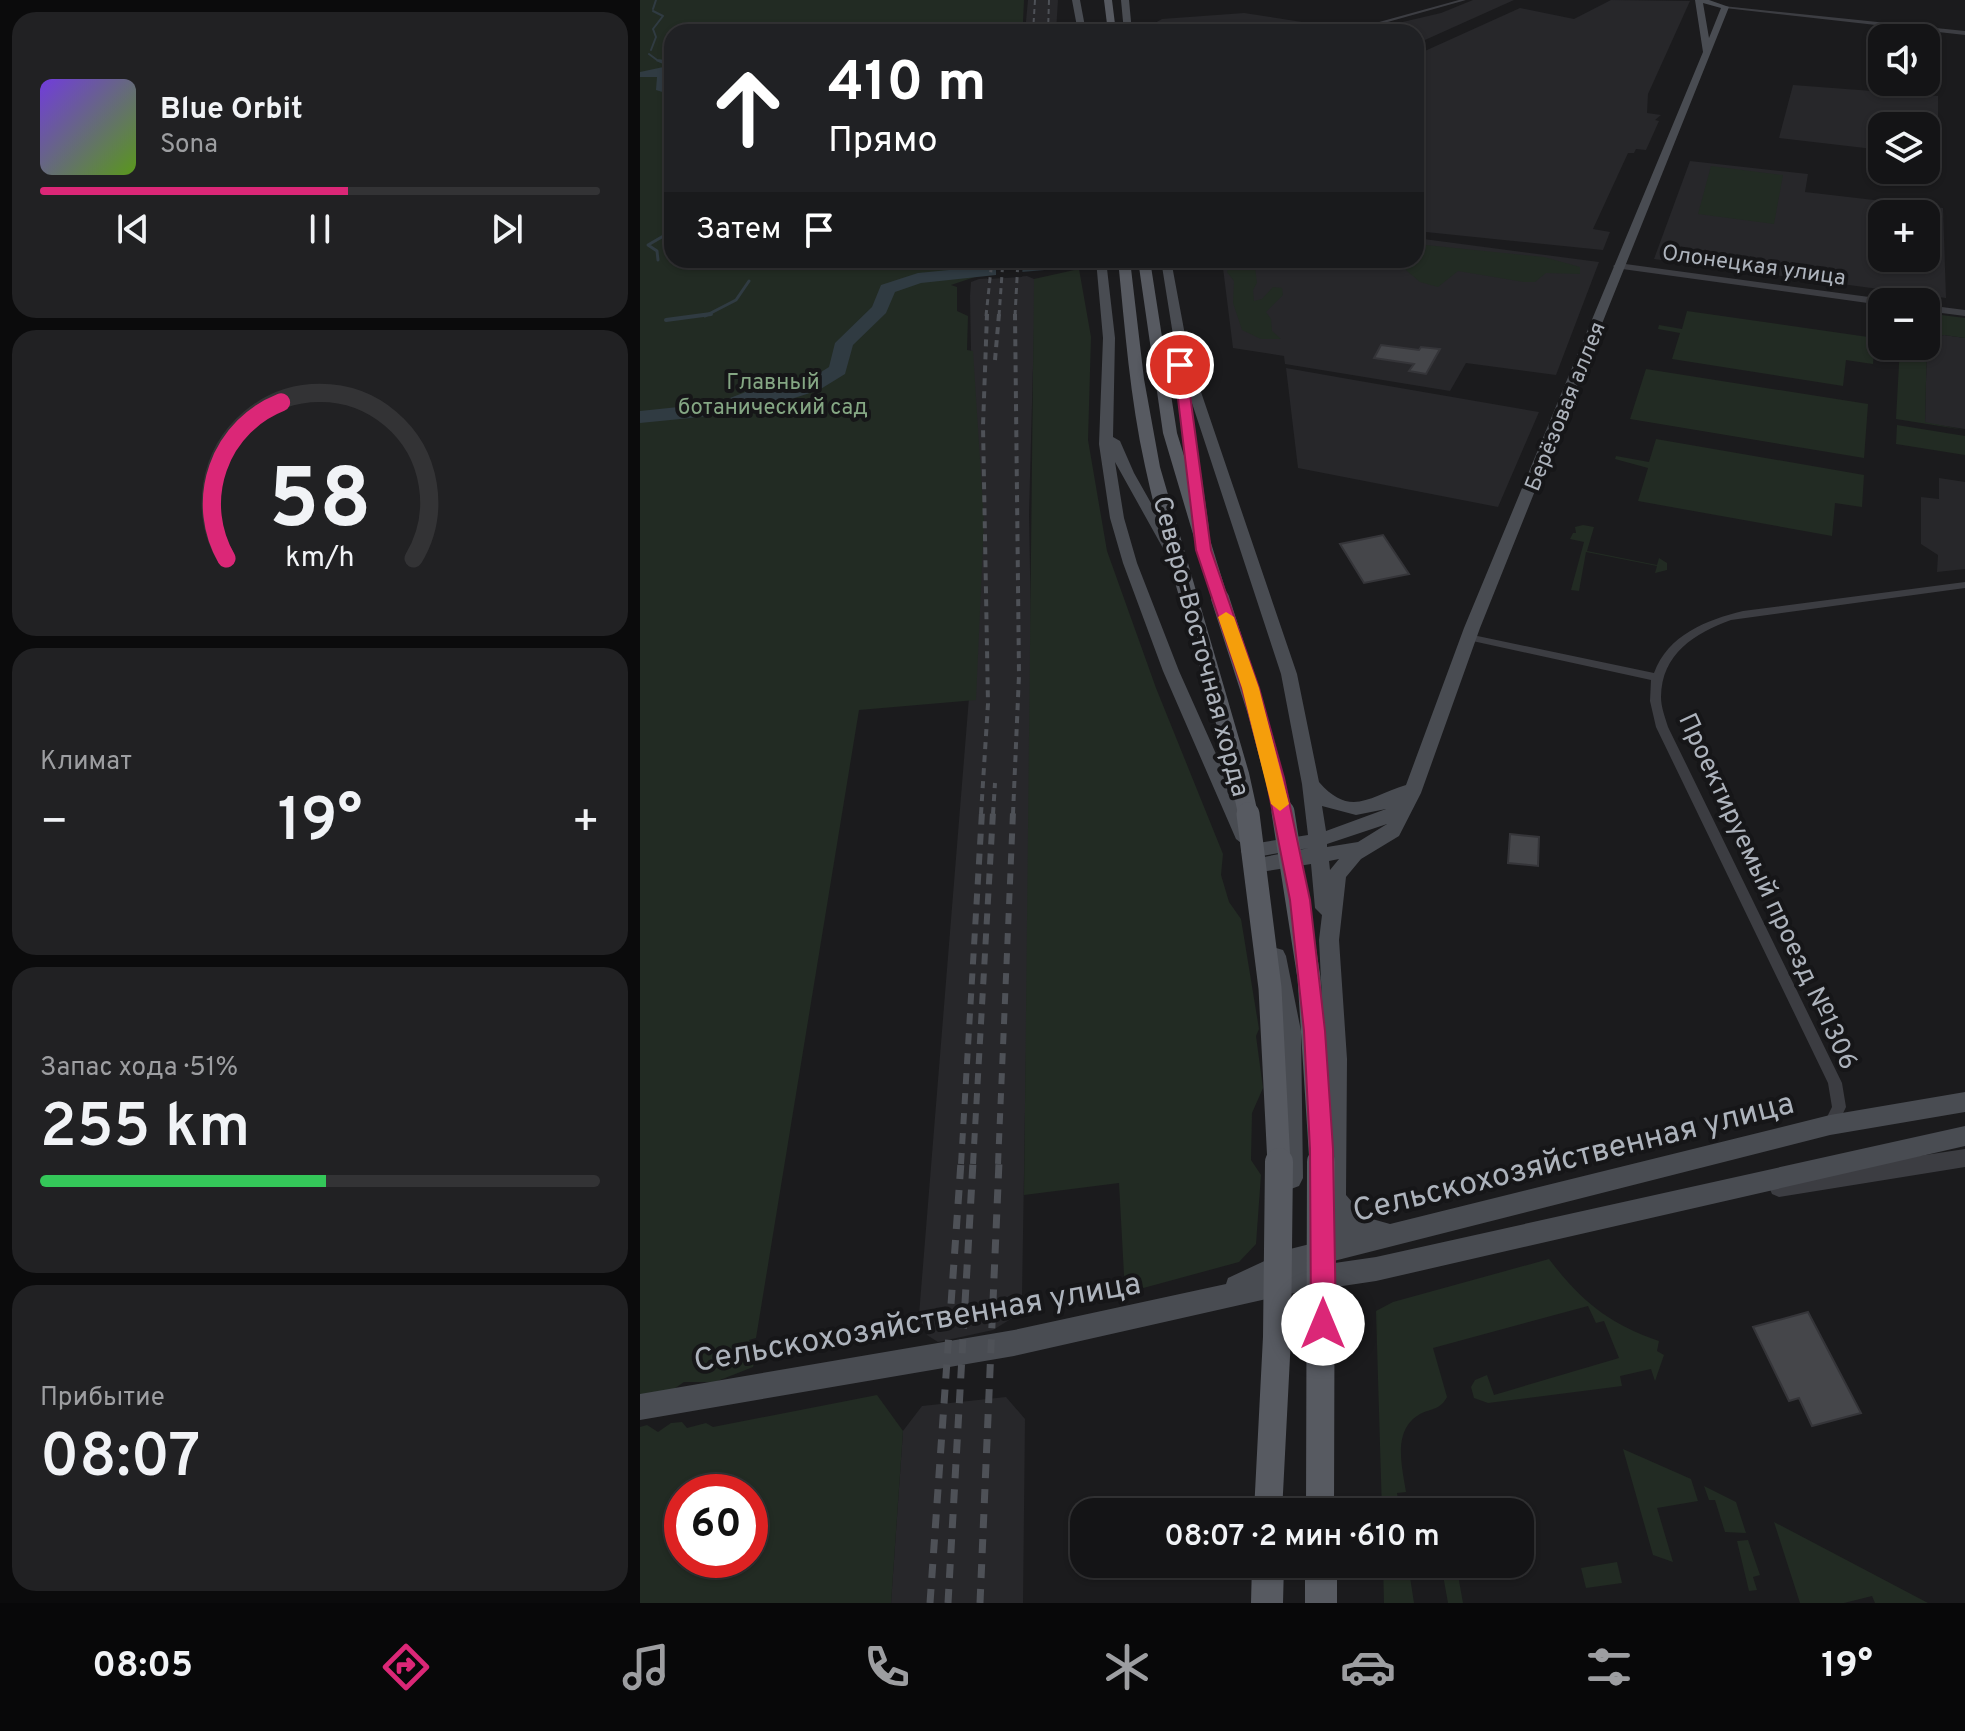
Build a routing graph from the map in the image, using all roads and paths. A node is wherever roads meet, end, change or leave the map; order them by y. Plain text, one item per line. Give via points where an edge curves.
1 (1076, 0) edge
2 (1086, 0) edge
3 (1108, 0) edge
4 (1116, 0) edge
5 (1125, 0) edge
6 (1464, 0) edge
7 (1700, 0) edge
8 (1751, 0) edge
9 (1725, 7) junction
10 (1743, 11) junction
11 (1081, 24) edge
12 (1083, 24) edge
13 (1111, 24) edge
14 (1126, 24) edge
15 (1127, 24) edge
16 (1376, 24) edge
17 (1965, 33) edge
18 (1707, 53) junction
19 (1618, 266) junction
20 (1102, 268) edge
21 (1125, 268) edge
22 (1145, 268) edge
23 (1167, 268) edge
24 (1868, 300) edge
25 (1940, 310) edge
26 (1965, 313) edge
27 (1179, 335) junction
28 (1106, 415) junction
29 (1204, 550) junction
30 (1184, 573) junction
31 (1965, 585) edge
32 (1468, 637) junction
33 (1658, 678) junction
34 (1311, 784) junction
35 (1415, 786) junction
36 (1405, 807) junction
37 (1375, 841) junction
38 (1319, 849) junction
39 (1252, 859) junction
40 (1329, 940) junction
41 (1965, 1102) edge
42 (1830, 1125) junction
43 (1965, 1136) edge
44 (1965, 1158) edge
45 (1336, 1200) junction
46 (1627, 1210) junction
47 (1418, 1228) junction
48 (1333, 1264) junction
49 (1290, 1272) junction
50 (640, 1407) edge
51 (1269, 1498) edge
52 (1278, 1498) edge
53 (1321, 1498) edge
54 (1321, 1498) edge
55 (1268, 1578) edge
56 (1276, 1578) edge
57 (1321, 1578) edge
58 (1267, 1603) edge
59 (1275, 1603) edge
60 (1321, 1603) edge

1 - 11 main road
2 - 12 main road
3 - 13 main road
4 - 14 main road
5 - 15 main road
6 - 16 street
7 - 9 main road
7 - 18 main road
8 - 10 street
9 - 10 street
9 - 18 main road, Берёзовая аллея
10 - 17 street
18 - 19 main road, Берёзовая аллея
19 - 24 street, Олонецкая улица
19 - 32 main road, Берёзовая аллея
20 - 28 main road via 1109,338
21 - 30 main road, Северо-Восточная хорда via 1146,435
22 - 29 main road, Северо-Восточная хорда via 1170,433
23 - 27 main road
25 - 26 street
27 - 29 main road
27 - 34 main road via 1289,674
28 - 30 main road via 1118,457
28 - 39 main road via 1112,489 1130,563
29 - 53 main road, Северо-Восточная хорда, bridge via 1275,778 1300,900 1322,1149
30 - 51 main road, Северо-Восточная хорда, bridge via 1238,759 1264,903 1277,1034 1278,1352
31 - 33 street via 1709,622 1667,655
32 - 33 street
32 - 35 main road, Берёзовая аллея
33 - 42 street, Проектируемый проезд №1306 via 1655,696 1662,727 1835,1083 1839,1107
34 - 35 main road via 1329,802 1358,809 1391,801
34 - 38 main road
35 - 36 main road, Берёзовая аллея
36 - 37 main road, Берёзовая аллея via 1392,831
36 - 38 main road
37 - 38 main road
37 - 40 main road, Берёзовая аллея via 1354,854 1337,875
38 - 39 main road
38 - 40 main road
39 - 49 main road via 1290,1031
40 - 45 main road, Берёзовая аллея
41 - 42 main road, Сельскохозяйственная улица
42 - 47 main road, Сельскохозяйственная улица
43 - 46 main road, Сельскохозяйственная улица
44 - 46 street
45 - 47 main road via 1364,1231 1388,1234
45 - 48 main road, Берёзовая аллея
46 - 48 main road, Сельскохозяйственная улица
47 - 48 main road, Сельскохозяйственная улица
48 - 49 main road, Сельскохозяйственная улица
48 - 54 main road, Берёзовая аллея via 1324,1350
49 - 50 main road, Сельскохозяйственная улица via 1206,1301 1014,1343
49 - 52 main road
55 - 58 main road
56 - 59 main road
57 - 60 main road

